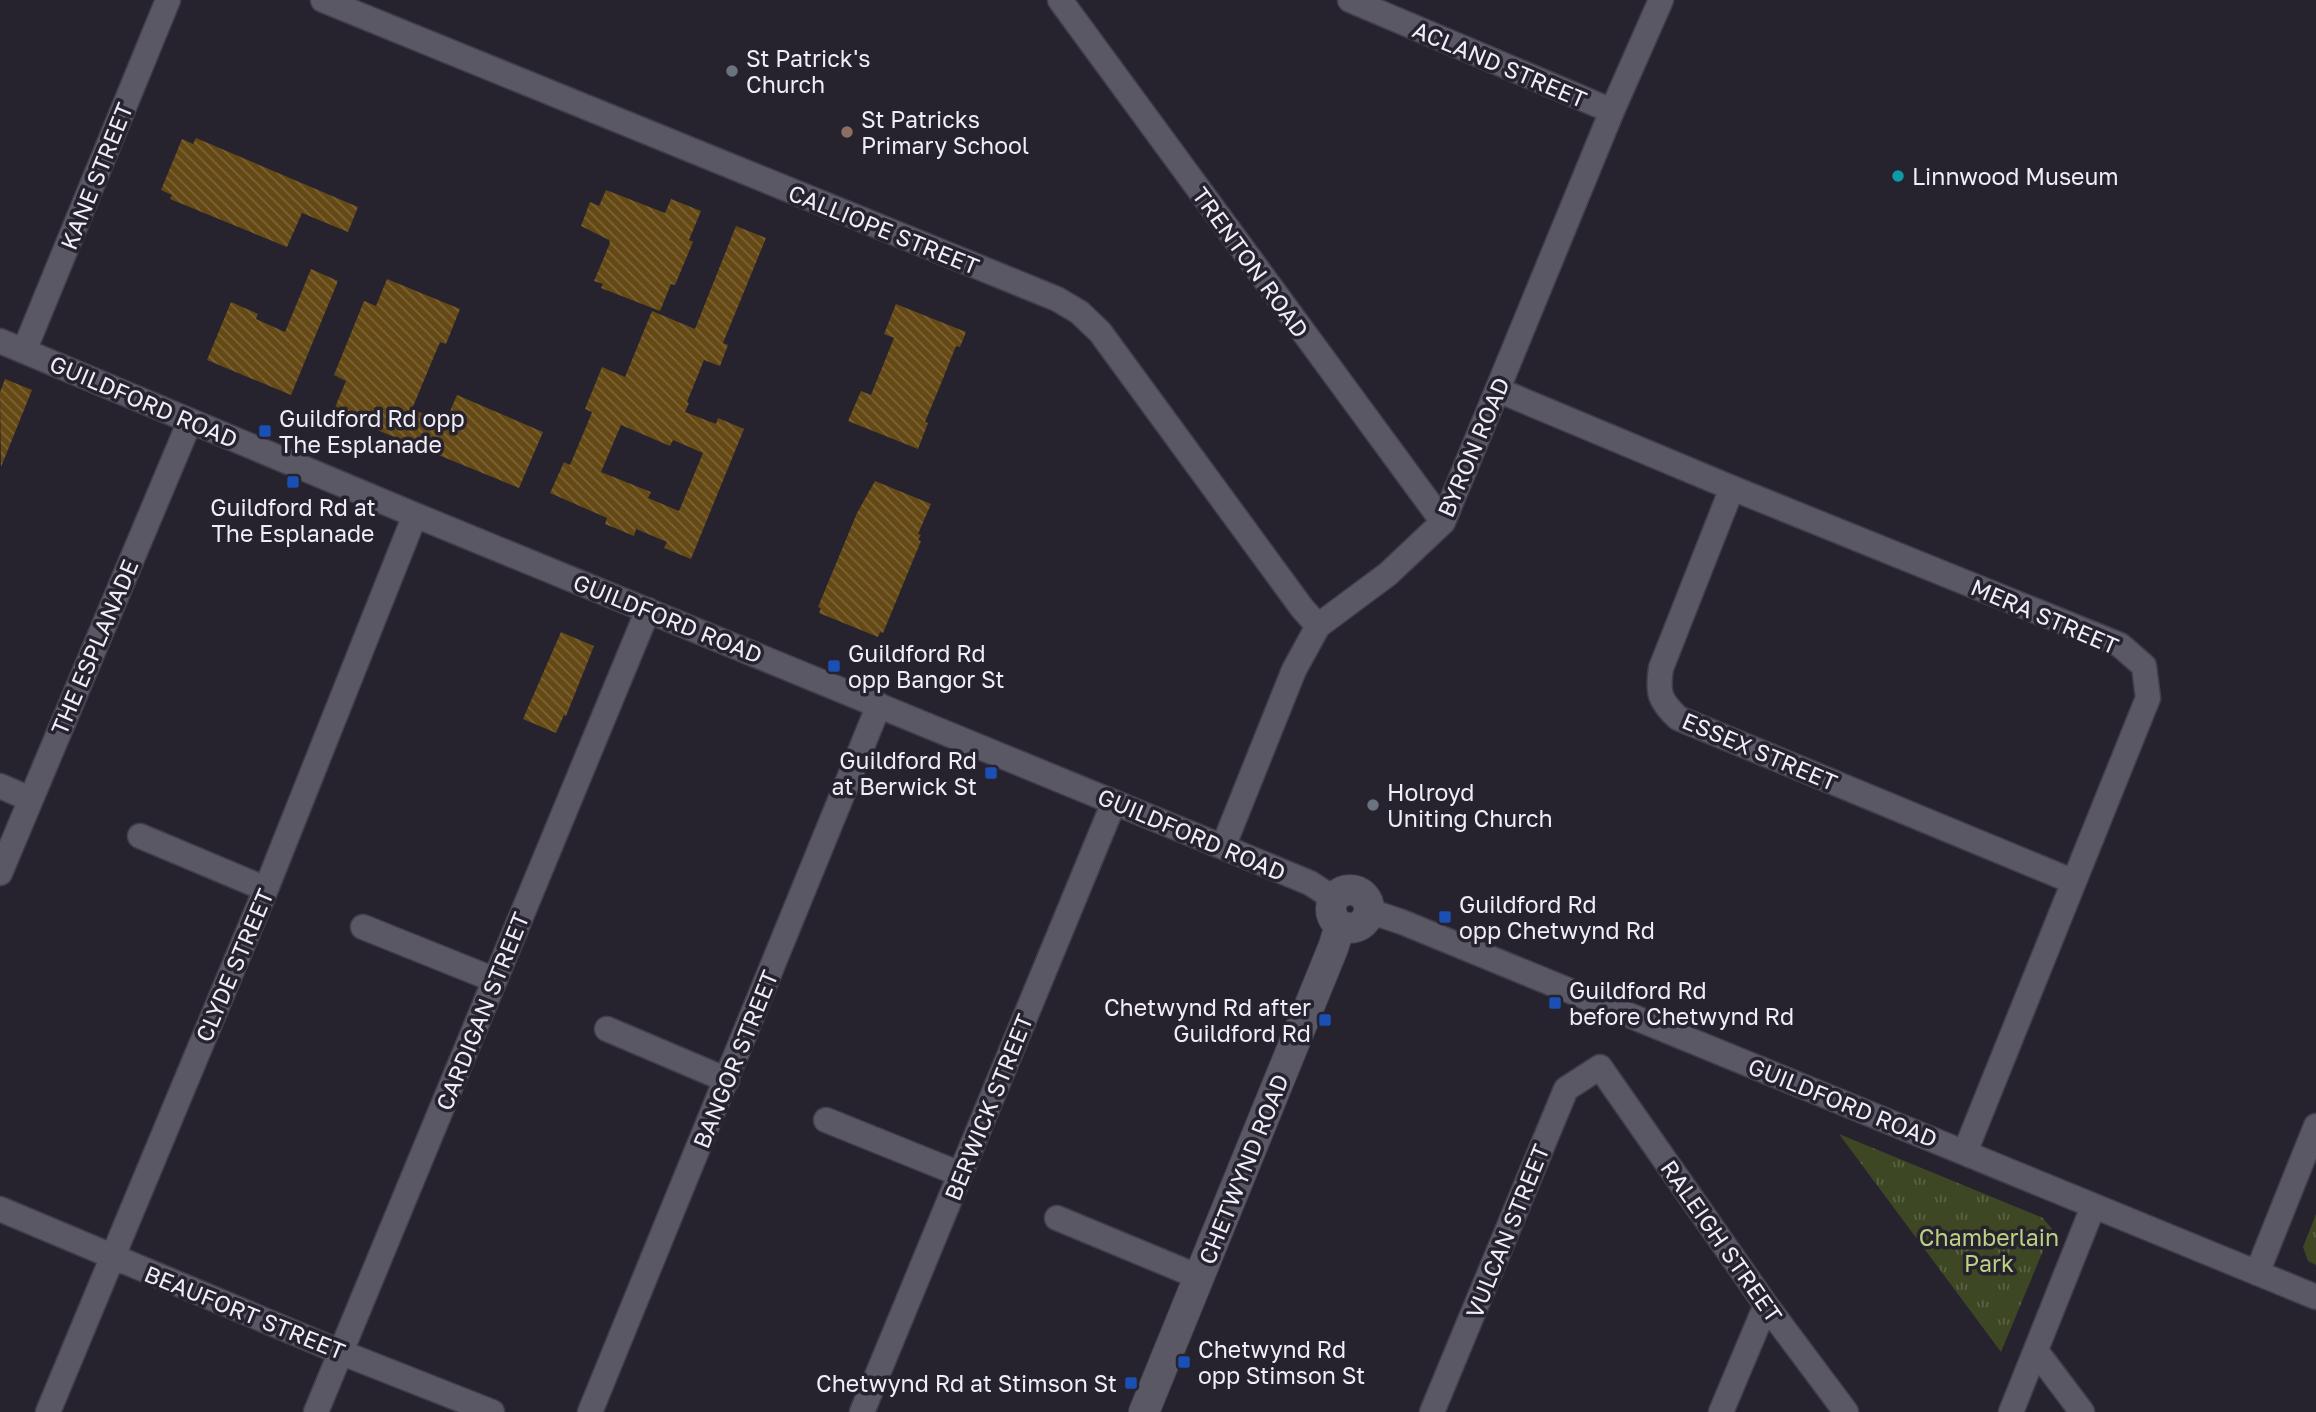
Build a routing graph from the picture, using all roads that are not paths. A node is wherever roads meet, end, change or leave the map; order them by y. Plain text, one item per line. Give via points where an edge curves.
1 (168, 0) edge
2 (323, 0) edge
3 (1060, 0) edge
4 (1350, 0) edge
5 (1661, 0) edge
6 (365, 8) edge
7 (1612, 111) junction
8 (0, 341) edge
9 (24, 351) junction
10 (1497, 390) junction
11 (190, 421) junction
12 (1732, 488) junction
13 (415, 515) junction
14 (1443, 522) junction
15 (648, 610) junction
16 (1318, 626) junction
17 (879, 705) junction
18 (0, 786) edge
19 (30, 799) junction
20 (1114, 802) junction
21 (140, 836) dead end
22 (1223, 847) junction
23 (0, 873) edge
24 (2072, 881) junction
25 (265, 889) junction
26 (1369, 911) joint
27 (1337, 912) junction
28 (363, 927) dead end
29 (495, 980) junction
30 (607, 1029) dead end
31 (1601, 1067) joint
32 (727, 1080) junction
33 (826, 1120) dead end
34 (2316, 1126) edge
35 (1965, 1152) junction
36 (960, 1174) junction
37 (2093, 1207) junction
38 (0, 1209) edge
39 (1057, 1218) dead end
40 (112, 1257) junction
41 (2257, 1273) junction
42 (1199, 1277) junction
43 (2316, 1297) edge
44 (1766, 1305) junction
45 (2036, 1351) junction
46 (340, 1352) junction
47 (2011, 1411) edge
48 (48, 1412) edge
49 (316, 1412) edge
50 (492, 1412) edge
51 (590, 1412) edge
52 (862, 1412) edge
53 (1144, 1412) edge
54 (1432, 1412) edge
55 (1721, 1412) edge
56 (1846, 1412) edge
57 (2082, 1412) edge

1 - 9 street, KANE STREET
2 - 6 street, CALLIOPE STREET
3 - 14 street, TRENTON ROAD
4 - 7 street, ACLAND STREET
5 - 7 street, BYRON ROAD
6 - 16 street, CALLIOPE STREET via 1079,312 1100,332
7 - 10 street, BYRON ROAD
8 - 9 street, GUILDFORD ROAD
9 - 11 street, GUILDFORD ROAD
10 - 12 street, MERA STREET
10 - 14 street, BYRON ROAD
11 - 13 street, GUILDFORD ROAD
11 - 19 street, THE ESPLANADE
12 - 24 street, ESSEX STREET via 1661,668 1658,687 1664,705 1678,718
12 - 24 street, MERA STREET via 2120,645 2144,666 2148,698
13 - 15 street, GUILDFORD ROAD
13 - 25 street, CLYDE STREET
14 - 16 street, BYRON ROAD via 1388,574
15 - 17 street, GUILDFORD ROAD
15 - 29 street, CARDIGAN STREET
16 - 22 street, BYRON ROAD via 1294,670
17 - 20 street, GUILDFORD ROAD
17 - 32 street, BANGOR STREET
18 - 19 street
19 - 23 street, THE ESPLANADE
20 - 22 street, GUILDFORD ROAD
20 - 36 street, BERWICK STREET
21 - 25 street
22 - 27 street, GUILDFORD ROAD via 1310,883
24 - 35 street, MERA STREET
25 - 40 street, CLYDE STREET
26 - 27 street via 1364,922 1353,928
26 - 35 street, GUILDFORD ROAD
27 - 42 street, CHETWYND ROAD via 1333,948
28 - 29 street
29 - 46 street, CARDIGAN STREET
30 - 32 street
31 - 44 street, RALEIGH STREET
31 - 54 street, VULCAN STREET via 1566,1088
32 - 51 street, BANGOR STREET
33 - 36 street
34 - 41 street
35 - 37 street, GUILDFORD ROAD
36 - 52 street, BERWICK STREET
37 - 41 street, GUILDFORD ROAD
37 - 45 street
38 - 40 street, BEAUFORT STREET
39 - 42 street
40 - 46 street, BEAUFORT STREET
40 - 48 street, CLYDE STREET
41 - 43 street, GUILDFORD ROAD
42 - 53 street, CHETWYND ROAD
44 - 55 street
44 - 56 street, RALEIGH STREET
45 - 47 street
45 - 57 street
46 - 49 street, CARDIGAN STREET
46 - 50 street, BEAUFORT STREET

